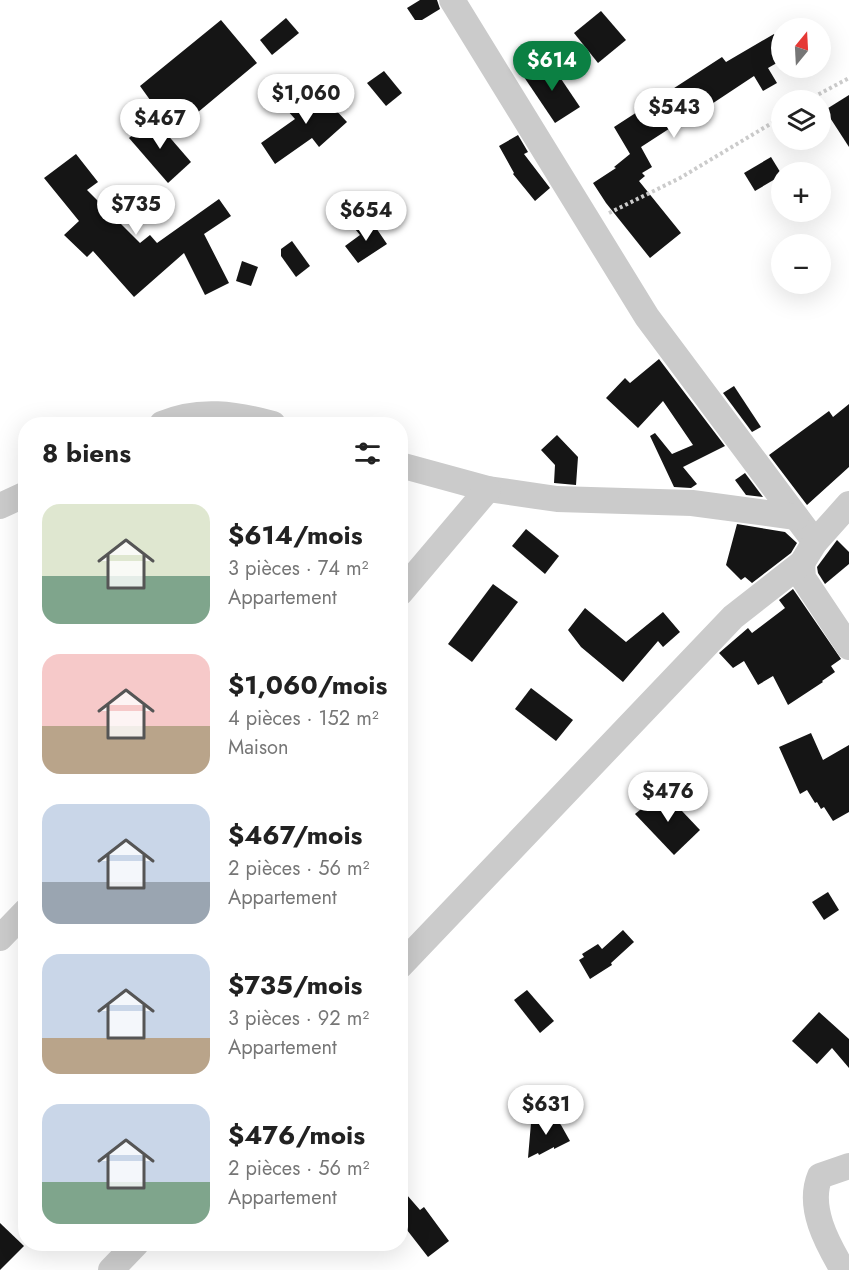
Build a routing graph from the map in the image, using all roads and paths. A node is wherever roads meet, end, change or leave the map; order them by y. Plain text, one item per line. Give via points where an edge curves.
1 (452, 0) edge
2 (849, 78) edge
3 (827, 90) edge
4 (771, 124) edge
5 (590, 223) junction
6 (194, 417) edge
7 (248, 417) edge
8 (408, 467) edge
9 (488, 489) junction
10 (18, 498) edge
11 (849, 504) edge
12 (0, 506) edge
13 (796, 517) junction
14 (808, 553) junction
15 (408, 584) edge
16 (849, 647) edge
17 (18, 919) edge
18 (0, 938) edge
19 (408, 958) edge
20 (849, 1166) edge
21 (129, 1251) edge
22 (111, 1270) edge
23 (843, 1270) edge

1 - 5 street
2 - 3 path
4 - 5 path via 680,178
5 - 13 street via 647,317
6 - 7 street
8 - 9 street
9 - 13 street via 556,499 692,503
9 - 15 street
10 - 12 street
11 - 14 street
13 - 14 street
14 - 16 street via 803,578
14 - 19 street via 733,617
17 - 18 street
20 - 23 street via 820,1176 816,1186 817,1211 826,1242
21 - 22 street

